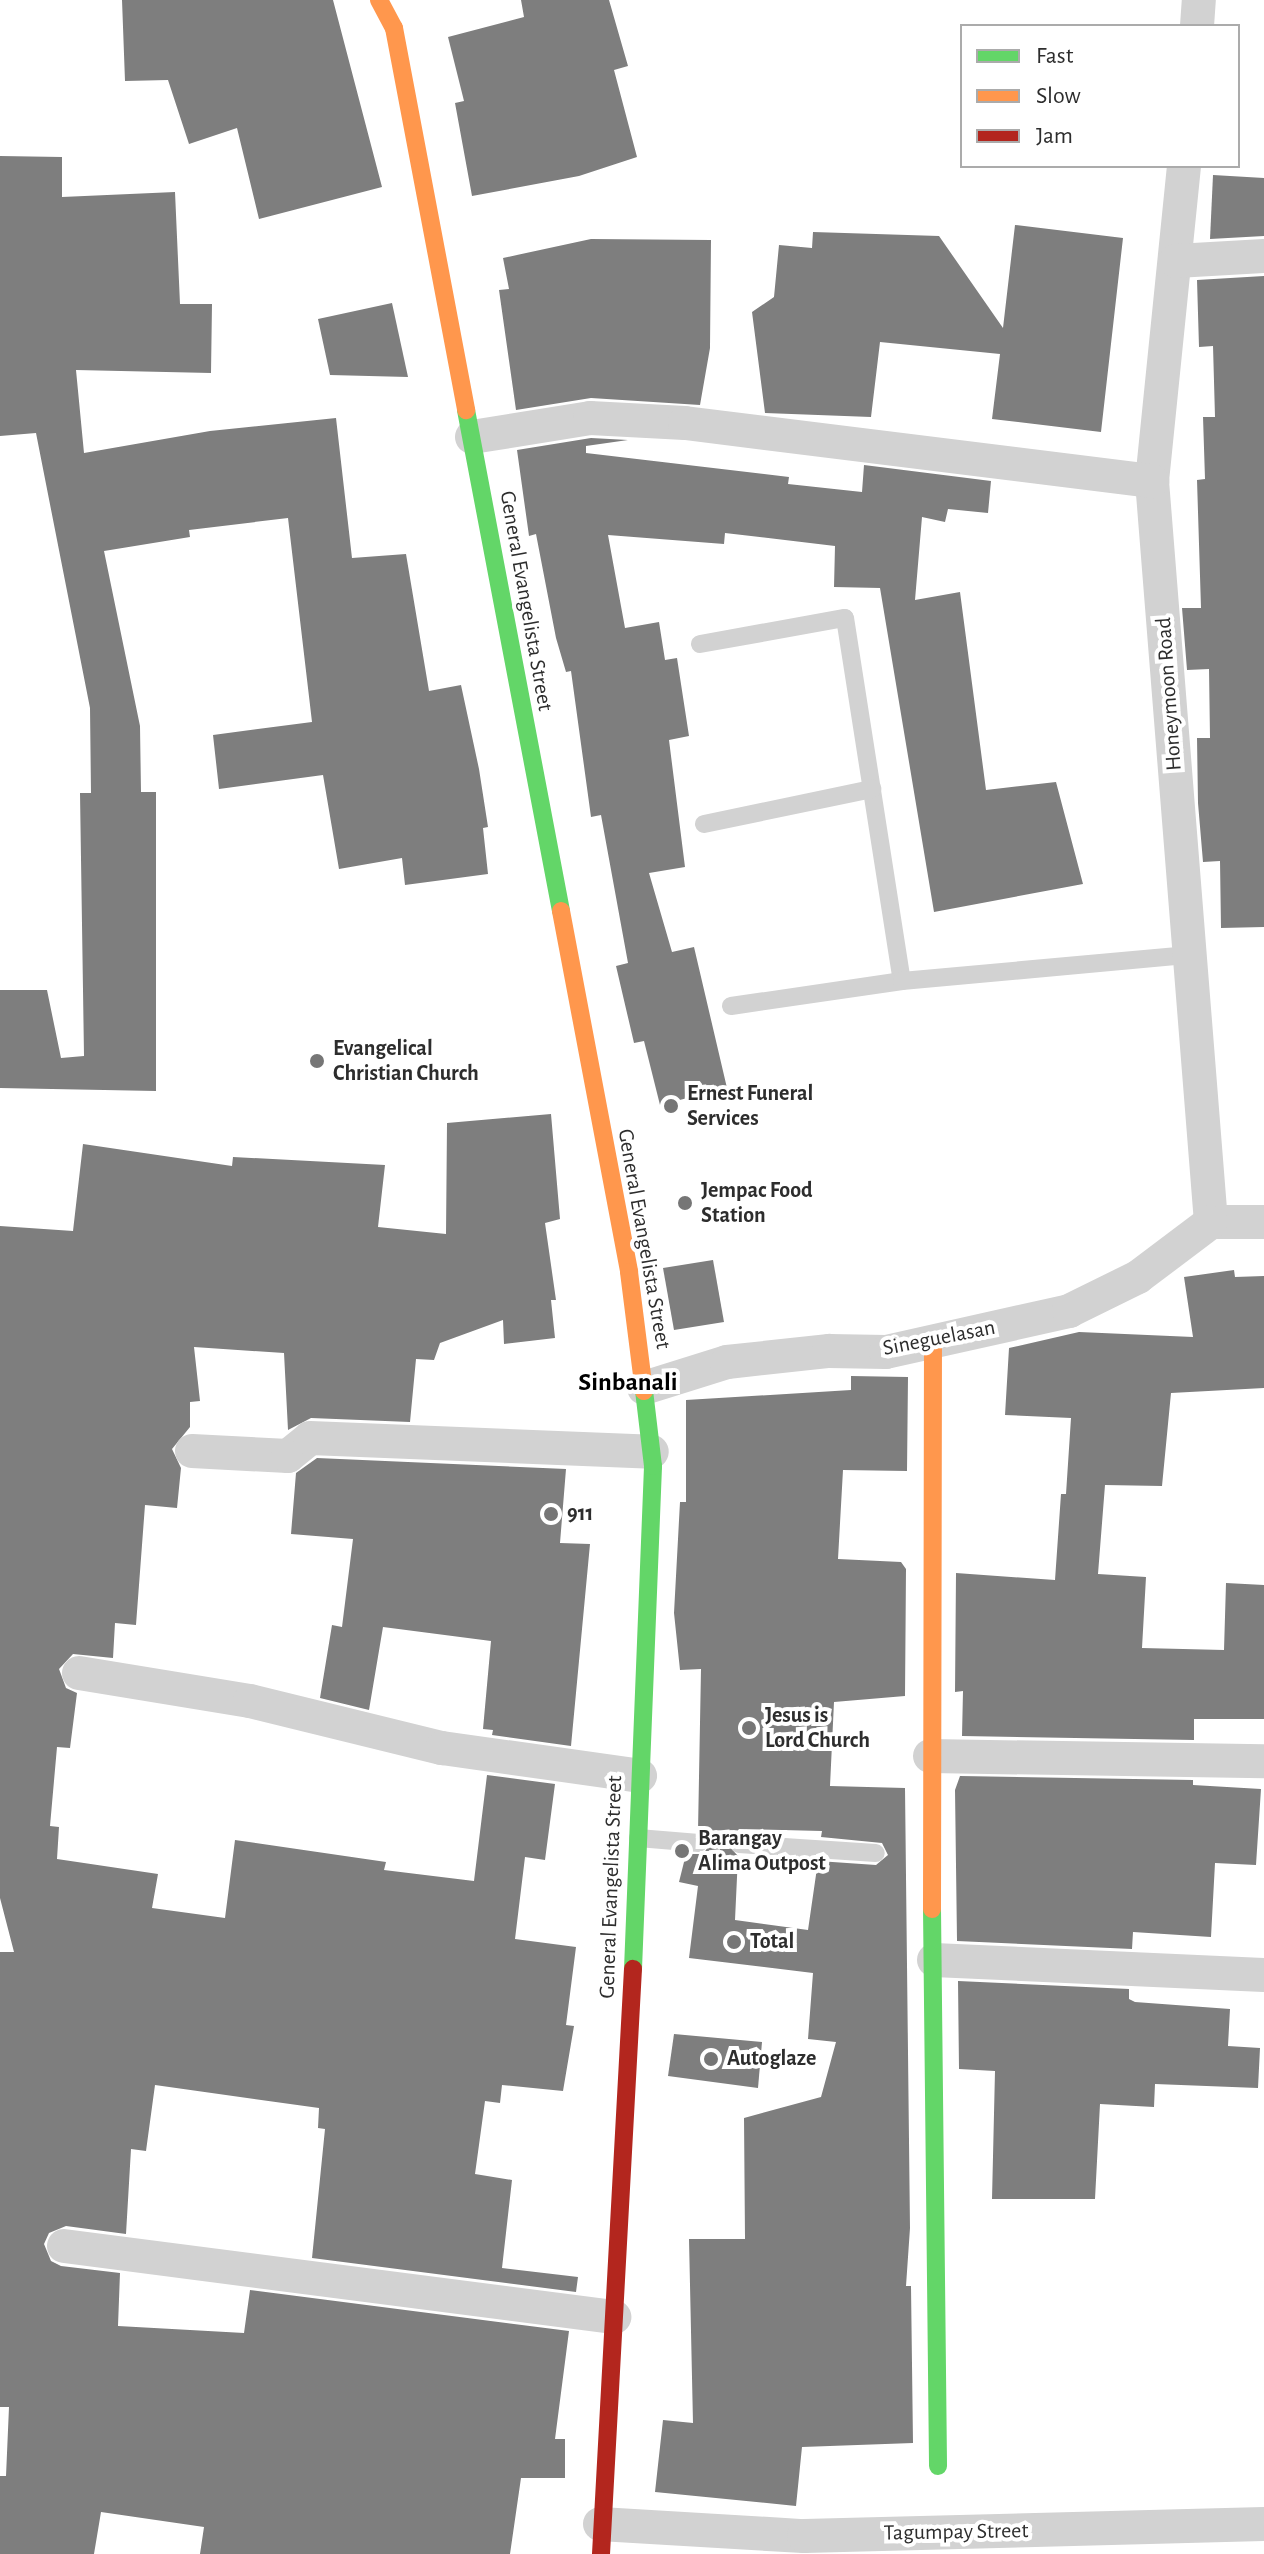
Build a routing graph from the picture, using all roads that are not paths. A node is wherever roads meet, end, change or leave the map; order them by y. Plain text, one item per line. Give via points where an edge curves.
1 (379, 0) edge
2 (1199, 0) edge
3 (1197, 24) edge
4 (1184, 168) edge
5 (1264, 256) edge
6 (1176, 261) junction
7 (472, 437) junction
8 (1152, 481) junction
9 (700, 644) dead end
10 (872, 789) junction
11 (704, 824) dead end
12 (1189, 955) junction
13 (902, 981) junction
14 (731, 1006) dead end
15 (1211, 1222) junction
16 (1264, 1222) edge
17 (933, 1341) junction
18 (644, 1388) junction
19 (192, 1451) dead end
20 (652, 1452) junction
21 (79, 1673) dead end
22 (930, 1756) junction
23 (1264, 1761) edge
24 (640, 1776) junction
25 (638, 1838) junction
26 (699, 1843) dead end
27 (739, 1844) dead end
28 (876, 1853) dead end
29 (934, 1960) junction
30 (1264, 1975) edge
31 (64, 2246) dead end
32 (614, 2317) junction
33 (938, 2466) dead end
34 (1264, 2524) edge
35 (601, 2539) edge

1 - 7 main road, General Evangelista Street via 394,28
2 - 3 street
4 - 6 street, Honeymoon Road
5 - 6 street
6 - 8 street, Honeymoon Road
7 - 8 street via 590,418 685,423
7 - 18 main road, General Evangelista Street via 629,1272
8 - 12 street, Honeymoon Road
9 - 10 lane via 845,618
10 - 11 lane
10 - 13 lane
12 - 13 lane
12 - 15 street, Honeymoon Road
13 - 14 lane
15 - 16 street
15 - 17 street, Sineguelasan via 1138,1277 1069,1311
17 - 18 street, Sineguelasan via 886,1352 829,1351 727,1362
17 - 22 main road
18 - 20 main road, General Evangelista Street
19 - 20 street via 288,1456 310,1438
20 - 24 main road, General Evangelista Street
21 - 24 street via 250,1701 442,1748
22 - 23 street
22 - 29 main road
24 - 25 main road, General Evangelista Street
25 - 26 lane
25 - 32 main road, General Evangelista Street
27 - 28 lane
29 - 30 street
29 - 33 main road
31 - 32 street
32 - 35 main road, General Evangelista Street
34 - 35 street, Tagumpay Street

